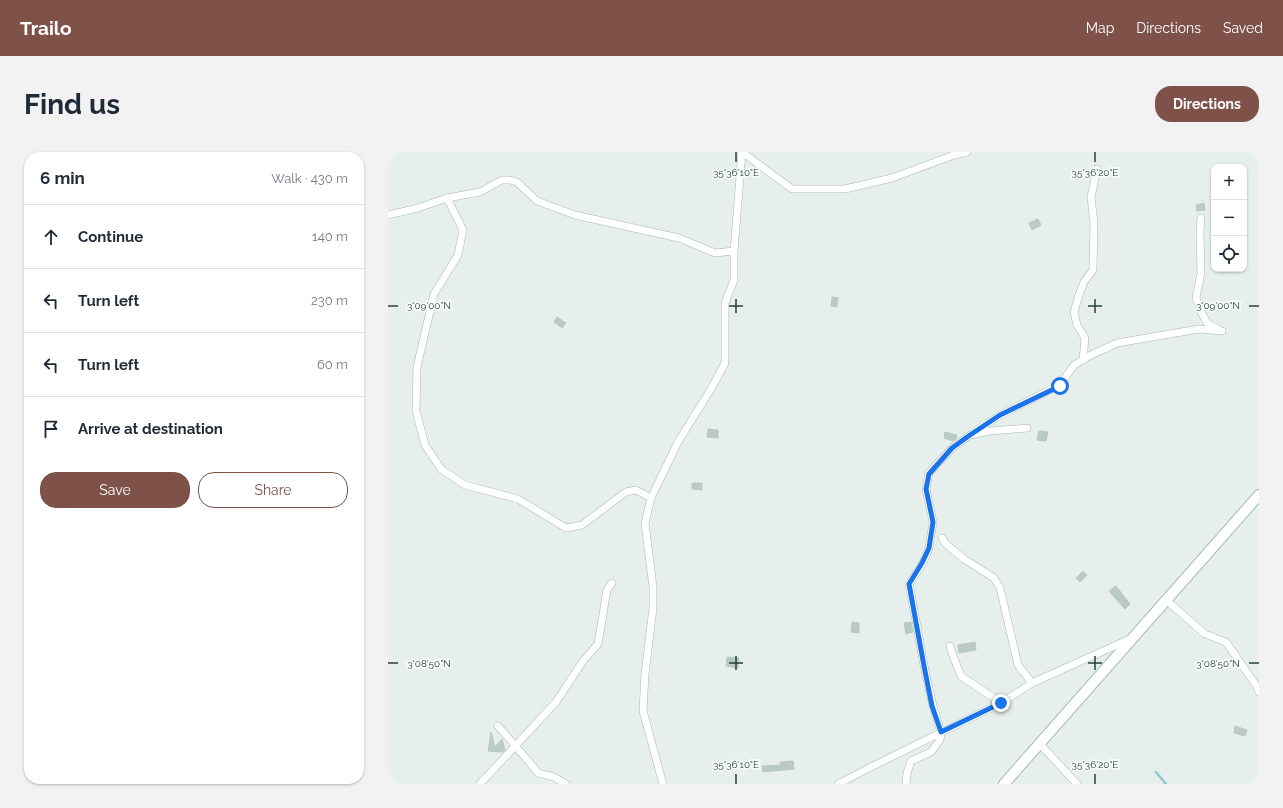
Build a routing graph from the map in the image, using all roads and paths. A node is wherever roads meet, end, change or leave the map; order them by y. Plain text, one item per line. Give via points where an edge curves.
1 (742, 152) edge
2 (967, 152) edge
3 (1097, 169) dead end
4 (447, 198) junction
5 (388, 215) edge
6 (1201, 218) dead end
7 (734, 251) junction
8 (1084, 360) junction
9 (1027, 428) dead end
10 (970, 435) junction
11 (1259, 495) edge
12 (651, 498) junction
13 (942, 538) dead end
14 (612, 583) dead end
15 (1166, 600) junction
16 (1131, 639) junction
17 (950, 646) dead end
18 (1032, 682) junction
19 (1259, 692) edge
20 (1001, 703) junction
21 (498, 726) dead end
22 (941, 732) junction
23 (1039, 743) junction
24 (515, 745) junction
25 (480, 784) edge
26 (566, 784) edge
27 (663, 784) edge
28 (838, 784) edge
29 (906, 784) edge
30 (1004, 784) edge
31 (1077, 784) edge

1 - 2 street via 792,189 845,189 892,178
1 - 7 street
3 - 8 street via 1091,197 1094,270 1084,282 1074,312 1077,325 1085,338
4 - 5 street
4 - 7 street via 480,192 502,180 510,180 517,182 537,201 575,215 679,238 715,253
4 - 12 street via 463,230 458,255 434,294 417,367 416,411 425,445 441,469 465,486 518,499 566,528 582,525 626,492 636,490
6 - 8 street via 1201,274 1196,298 1208,324 1222,331 1199,329 1117,343
7 - 12 street via 734,280 726,303 725,362 678,442
8 - 10 street via 1074,365 1060,386 1000,415
9 - 10 street
10 - 22 street via 952,448 929,474 926,489 933,522 929,548 909,584 932,706
11 - 15 main road
12 - 27 street via 645,523 653,586 653,608 643,711
13 - 18 street via 964,559 994,578 1002,595 1018,665
14 - 24 street via 607,590 598,644 583,661 556,702
15 - 16 main road
15 - 19 street via 1205,634 1226,642
16 - 18 street
16 - 23 main road
17 - 20 street via 961,676
18 - 20 street
20 - 22 street
21 - 24 street
22 - 28 street
22 - 29 street via 940,740 931,752 911,760
23 - 30 main road
23 - 31 street
24 - 25 street
24 - 26 street via 538,773 554,777

